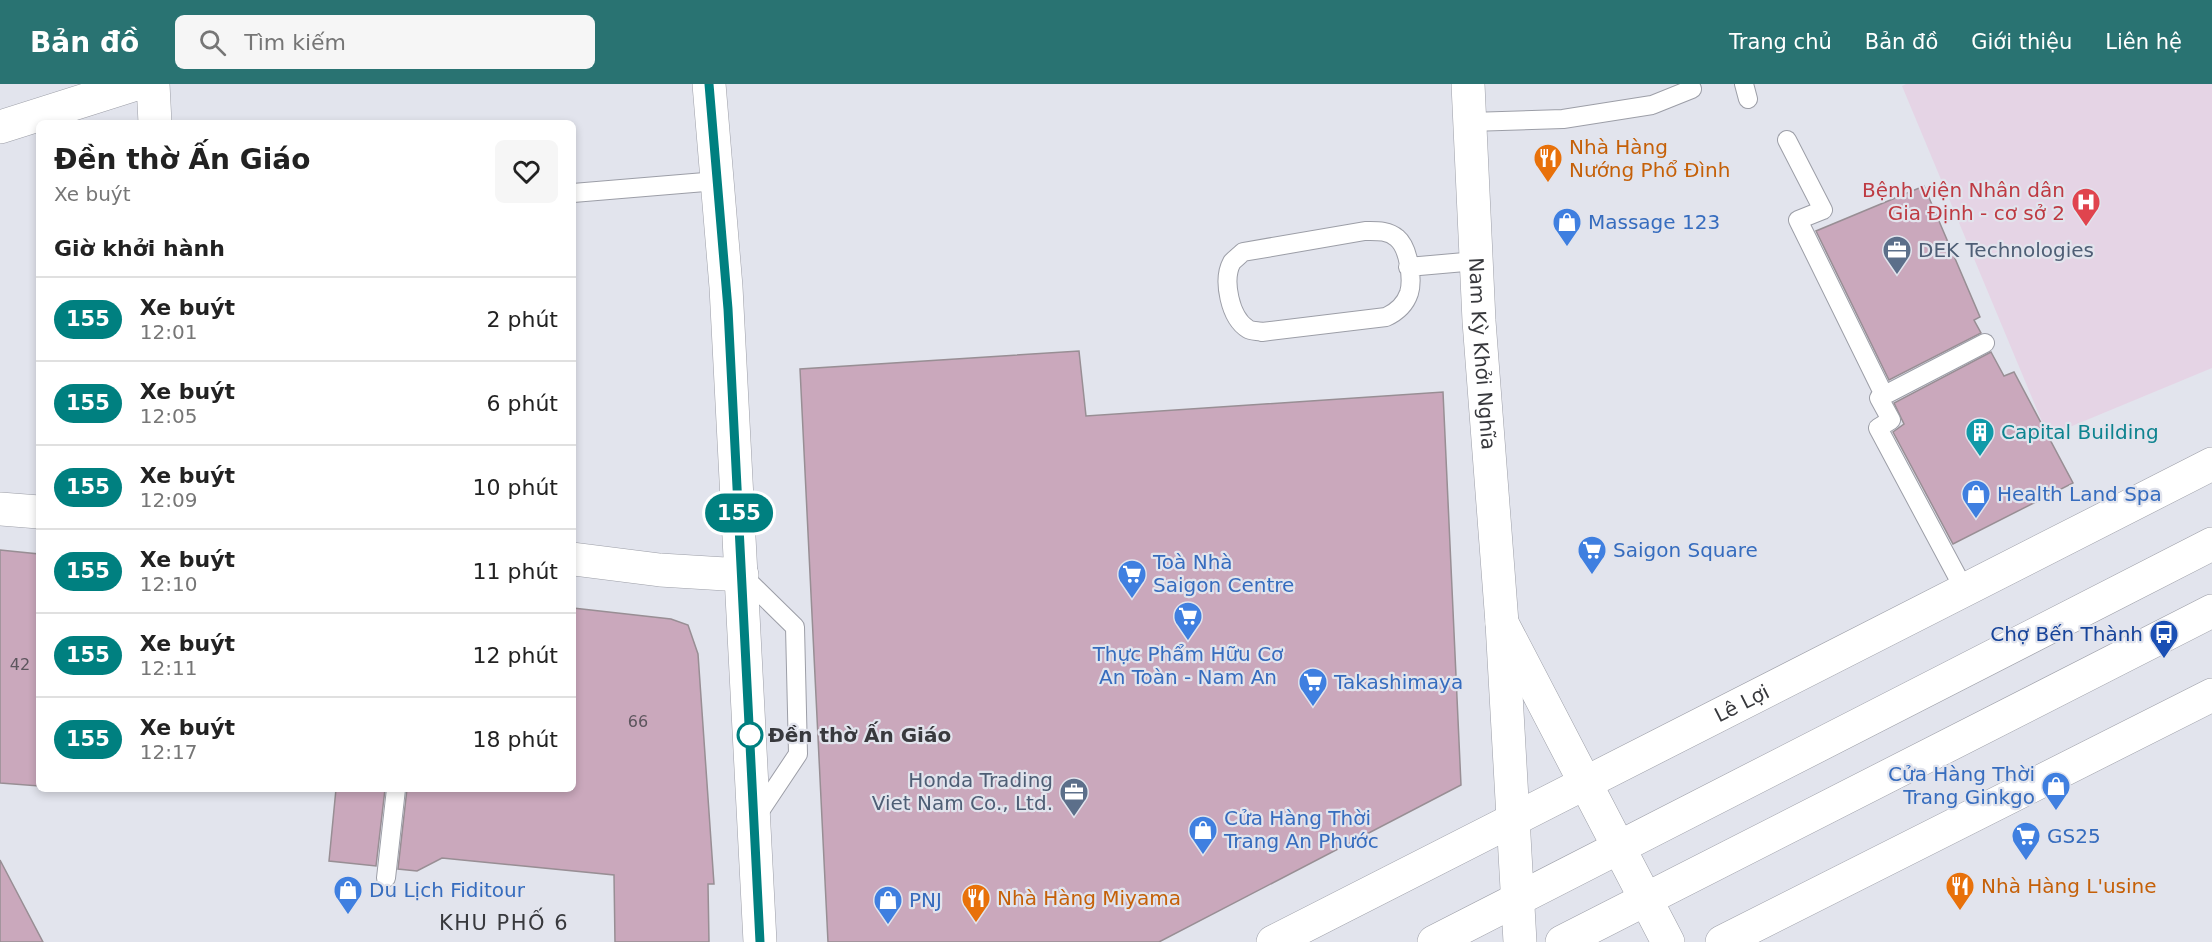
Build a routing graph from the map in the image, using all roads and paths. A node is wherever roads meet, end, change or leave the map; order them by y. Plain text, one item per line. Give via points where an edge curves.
1 (136, 84) edge
2 (153, 84) edge
3 (710, 84) edge
4 (1468, 84) edge
5 (1692, 89) dead end
6 (155, 120) edge
7 (1470, 122) junction
8 (0, 127) edge
9 (1787, 140) dead end
10 (717, 181) junction
11 (576, 193) edge
12 (1476, 261) junction
13 (1408, 267) junction
14 (1985, 343) dead end
15 (1884, 395) junction
16 (2212, 464) edge
17 (0, 509) edge
18 (36, 512) edge
19 (2212, 544) edge
20 (576, 559) edge
21 (742, 575) junction
22 (1964, 589) junction
23 (2212, 611) edge
24 (1502, 623) junction
25 (2212, 695) edge
26 (1583, 783) junction
27 (396, 792) edge
28 (1511, 819) junction
29 (754, 820) junction
30 (1617, 847) junction
31 (387, 878) dead end
32 (1517, 899) junction
33 (1646, 899) junction
34 (760, 942) edge
35 (1273, 942) edge
36 (1434, 942) edge
37 (1520, 942) edge
38 (1562, 942) edge
39 (1668, 942) edge
40 (1722, 942) edge

1 - 8 street
2 - 6 street
3 - 10 street
4 - 7 street, Nam Kỳ Khởi Nghĩa
5 - 7 lane via 1652,105 1563,119
7 - 12 street, Nam Kỳ Khởi Nghĩa
9 - 15 lane via 1823,210 1798,220
10 - 11 lane
10 - 21 street
12 - 13 lane
12 - 24 street, Nam Kỳ Khởi Nghĩa
13 - 13 lane via 1410,291 1406,301 1386,317 1262,332 1248,329 1237,317 1230,300 1228,275 1233,261 1243,252 1383,231 1398,238
14 - 15 lane
15 - 22 lane via 1879,398 1891,420 1878,428
16 - 22 street, Lê Lợi
17 - 18 street
19 - 30 street
20 - 21 street
21 - 29 street
21 - 29 lane via 795,627 798,754
22 - 26 street, Lê Lợi
23 - 33 street
24 - 26 street, Nam Kỳ Khởi Nghĩa
24 - 28 street, Nam Kỳ Khởi Nghĩa
25 - 40 street
26 - 28 street, Lê Lợi
26 - 30 street, Nam Kỳ Khởi Nghĩa
27 - 31 lane
28 - 32 street, Nam Kỳ Khởi Nghĩa
28 - 35 street, Lê Lợi
29 - 34 street
30 - 32 street
30 - 33 street, Nam Kỳ Khởi Nghĩa
32 - 36 street
32 - 37 street, Nam Kỳ Khởi Nghĩa
33 - 38 street
33 - 39 street, Nam Kỳ Khởi Nghĩa

